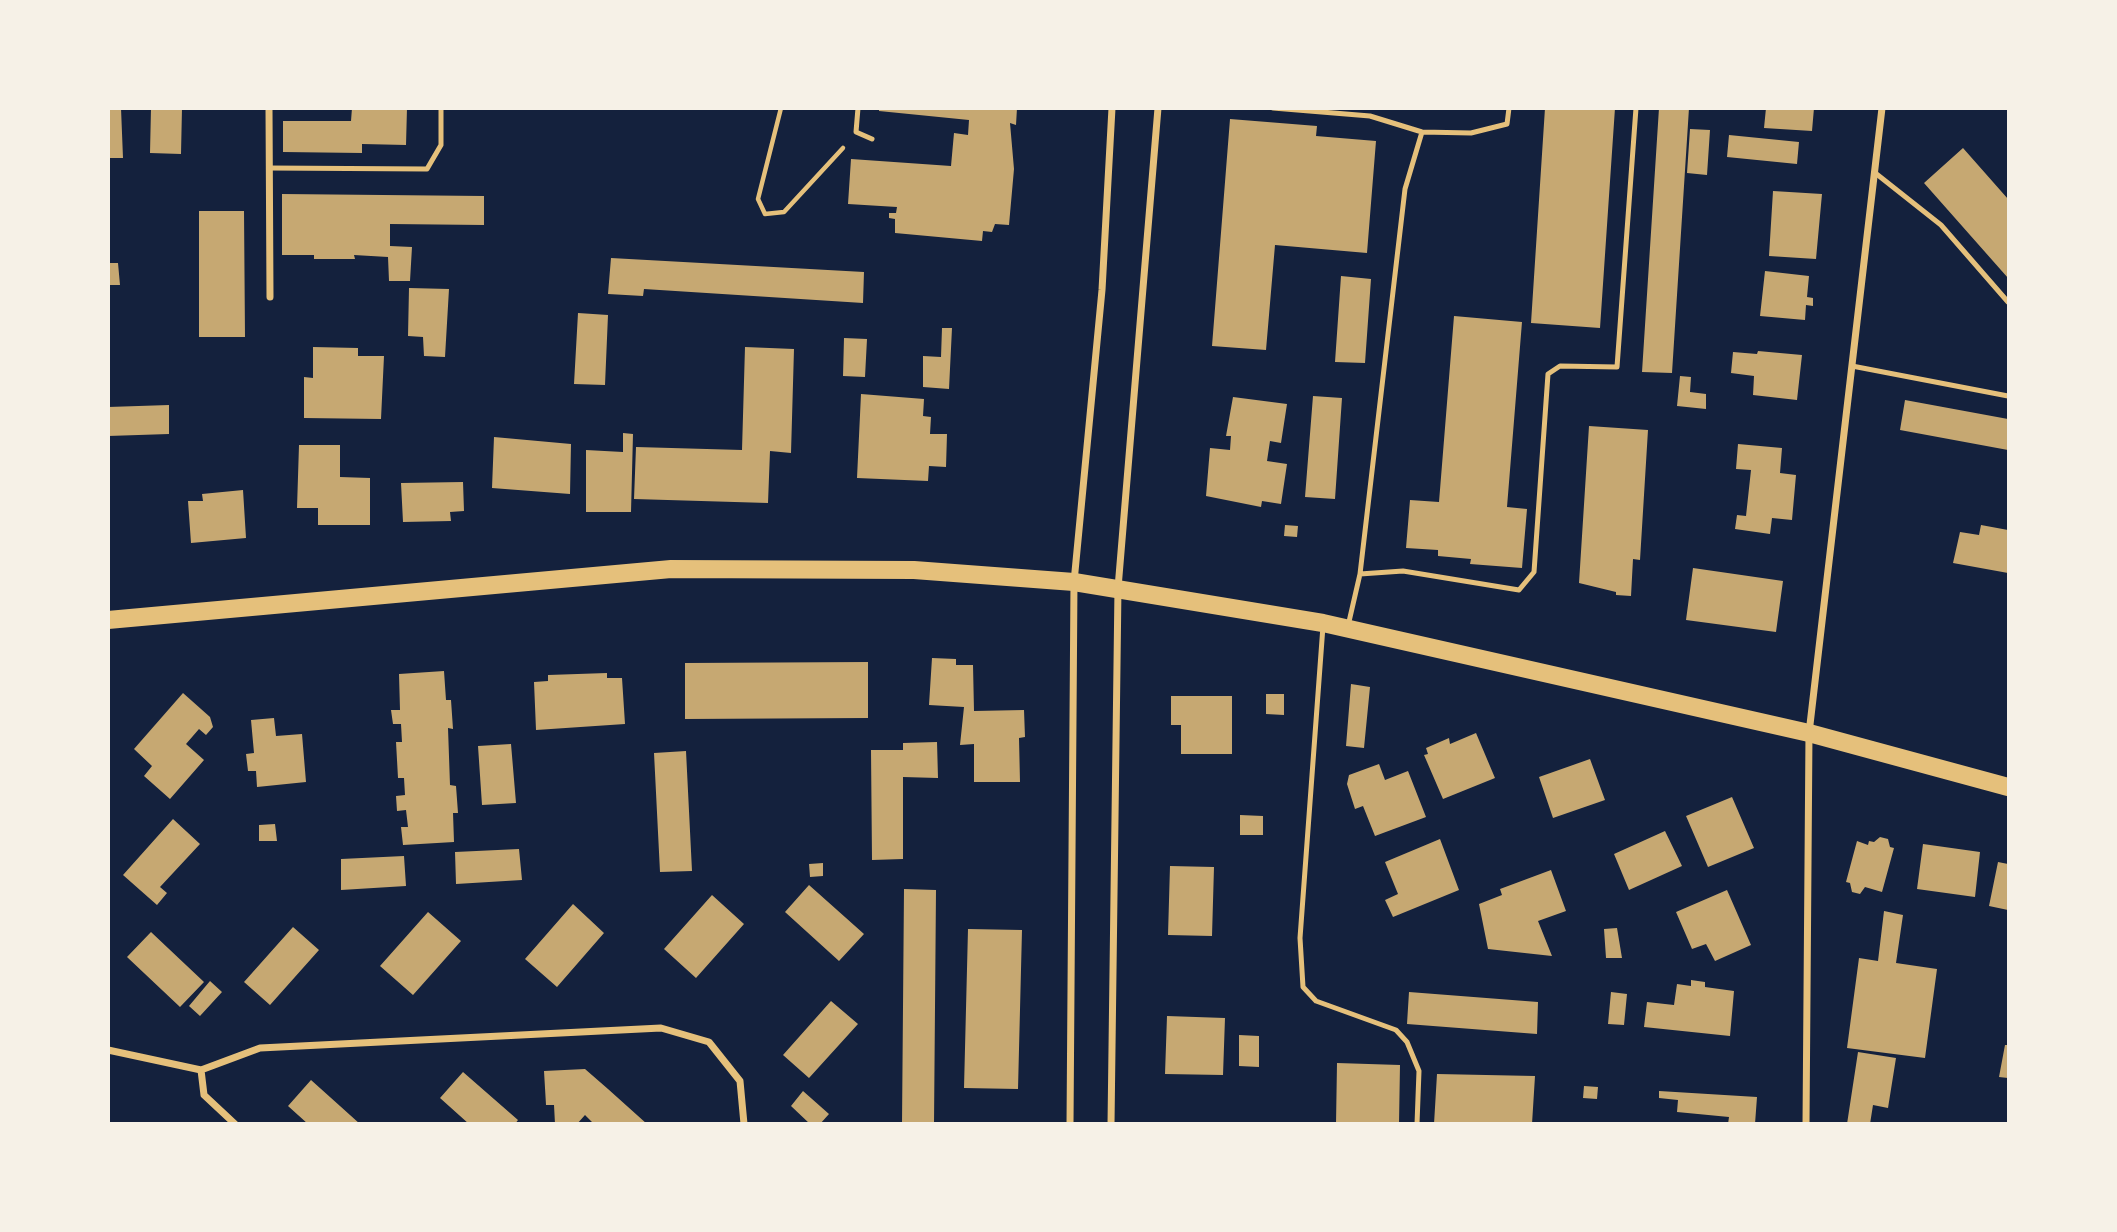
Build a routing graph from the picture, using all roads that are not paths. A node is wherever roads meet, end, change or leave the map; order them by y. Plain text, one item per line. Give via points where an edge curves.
1 (269, 108) edge
2 (441, 108) edge
3 (858, 108) edge
4 (1112, 108) edge
5 (1158, 108) edge
6 (1273, 108) edge
7 (1509, 108) edge
8 (1636, 108) edge
9 (1882, 108) edge
10 (1422, 132) junction
11 (872, 139) dead end
12 (269, 168) junction
13 (1874, 172) junction
14 (270, 297) dead end
15 (2008, 302) edge
16 (1852, 366) junction
17 (2008, 396) edge
18 (1360, 574) junction
19 (1074, 582) junction
20 (1118, 589) junction
21 (108, 620) edge
22 (1323, 623) junction
23 (1348, 629) junction
24 (1810, 733) junction
25 (2008, 787) edge
26 (108, 1050) edge
27 (201, 1070) junction
28 (235, 1124) edge
29 (744, 1124) edge
30 (1070, 1124) edge
31 (1111, 1124) edge
32 (1417, 1124) edge
33 (1806, 1124) edge

1 - 12 street
2 - 12 lane via 441,145 427,169
3 - 11 lane via 856,132
4 - 19 street via 1102,290
5 - 20 street
6 - 10 lane via 1370,116
7 - 10 lane via 1507,124 1471,133
8 - 18 lane via 1617,367 1560,366 1548,374 1534,572 1520,590 1403,571
9 - 13 street
10 - 18 lane via 1405,189
12 - 14 street
13 - 15 lane via 1941,225
13 - 16 street
16 - 17 lane
16 - 24 street
18 - 23 lane
19 - 20 main road
19 - 21 main road via 914,570 671,569
19 - 30 street
20 - 22 main road
20 - 31 street
22 - 23 main road
22 - 32 lane via 1300,937 1303,987 1315,1001 1396,1030 1407,1042 1419,1070
23 - 24 main road
24 - 25 main road
24 - 33 street
26 - 27 street
27 - 28 street via 204,1095
27 - 29 street via 260,1048 662,1028 709,1042 740,1081

